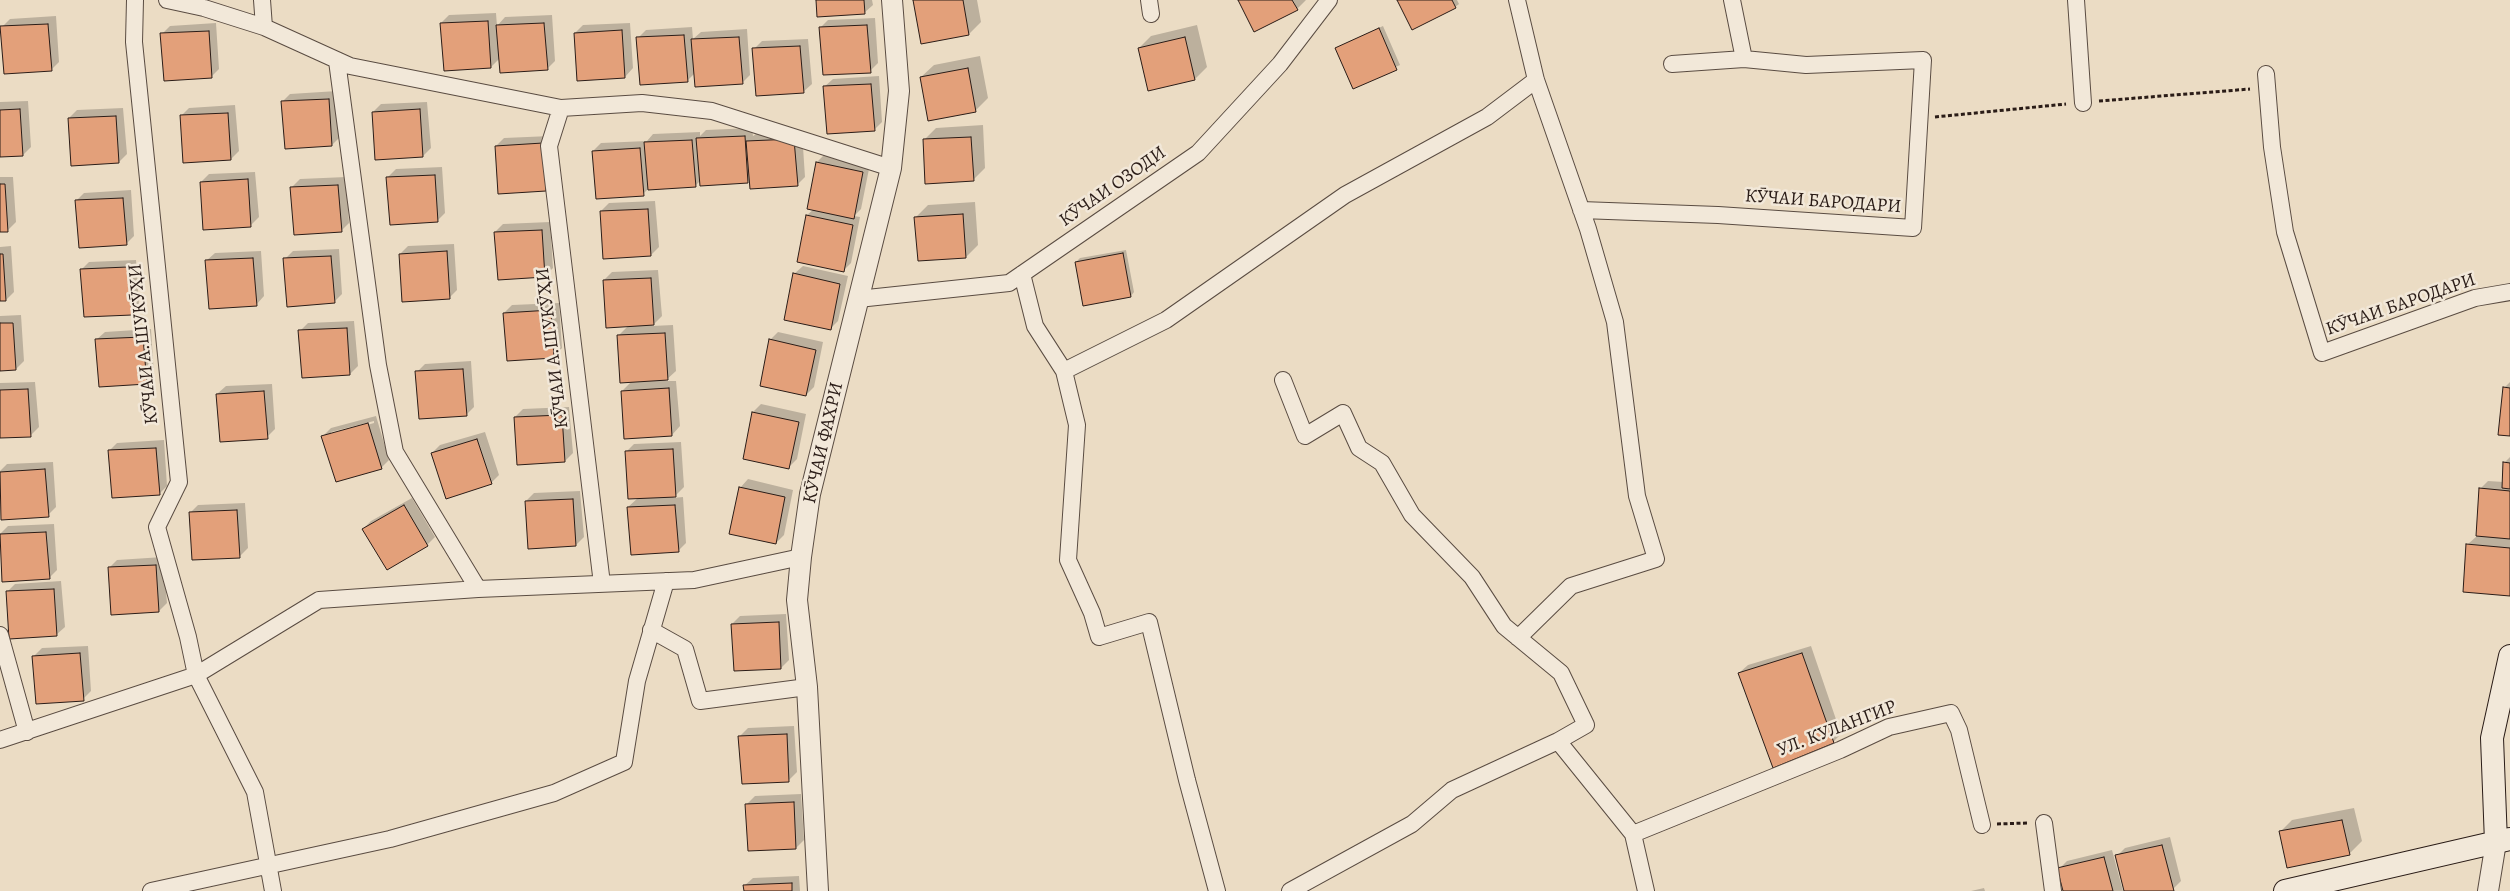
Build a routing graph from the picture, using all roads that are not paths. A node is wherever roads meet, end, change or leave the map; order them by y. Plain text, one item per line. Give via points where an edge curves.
1 (135, 0) edge
2 (166, 0) edge
3 (262, 0) edge
4 (892, 0) edge
5 (1517, 0) edge
6 (1732, 0) edge
7 (2076, 0) edge
8 (1323, 3) edge
9 (264, 27) junction
10 (1744, 59) junction
11 (337, 61) junction
12 (1672, 64) dead end
13 (2266, 74) dead end
14 (1536, 80) junction
15 (2083, 103) dead end
16 (560, 108) junction
17 (891, 168) junction
18 (1581, 210) junction
19 (1022, 274) junction
20 (2510, 292) edge
21 (858, 299) junction
22 (1064, 371) junction
23 (1283, 380) dead end
24 (801, 557) junction
25 (666, 581) junction
26 (602, 584) junction
27 (478, 589) junction
28 (651, 630) junction
29 (0, 635) edge
30 (1518, 638) junction
31 (2510, 656) edge
32 (196, 675) junction
33 (807, 687) junction
34 (27, 732) junction
35 (0, 740) edge
36 (1558, 741) junction
37 (2044, 823) road end
38 (1982, 825) road end
39 (1633, 834) junction
40 (2503, 840) edge
41 (268, 867) junction
42 (151, 891) edge
43 (273, 891) edge
44 (818, 891) edge
45 (1217, 891) edge
46 (1290, 891) edge
47 (1646, 891) edge
48 (2053, 891) edge
49 (2285, 891) edge
50 (2488, 891) edge

1 - 32 street, КӮЧАИ А.ШУКӮҲИ via 134,42 179,482 158,527
2 - 9 street
3 - 9 street
4 - 17 street, КӮЧАИ ФАХРИ via 899,91
5 - 14 street
6 - 10 street
7 - 15 street
8 - 19 street, КӮЧАИ ОЗОДИ via 1280,64 1198,153
9 - 11 street
10 - 12 street, КӮЧАИ БАРОДАРИ
10 - 18 street, КӮЧАИ БАРОДАРИ via 1806,65 1923,60 1913,228
11 - 16 street
11 - 27 street via 378,365 395,452
13 - 20 street, КӮЧАИ БАРОДАРИ via 2272,147 2285,232 2322,353 2475,298
14 - 18 street
14 - 22 street via 1487,117 1345,195 1166,320
16 - 17 street via 642,103 712,111
16 - 26 street, КӮЧАИ А.ШУКӮҲИ via 549,146
17 - 21 street, КӮЧАИ ФАХРИ
18 - 30 street via 1614,322 1636,496 1656,559 1571,586
19 - 21 street, КӮЧАИ ОЗОДИ via 1009,283
19 - 22 street via 1035,326
21 - 24 street, КӮЧАИ ФАХРИ via 810,494
22 - 45 street via 1077,425 1068,560 1099,637 1149,622
23 - 30 street via 1305,436 1343,413 1359,448 1382,463 1412,515 1472,577 1504,626
24 - 25 street via 694,580
24 - 33 street, КӮЧАИ ФАХРИ via 797,600
25 - 26 street
25 - 28 street
26 - 27 street
27 - 32 street via 318,600
28 - 33 street via 685,649 700,701
28 - 41 street via 637,681 624,762 554,793 390,839
29 - 34 street
30 - 36 street via 1561,673 1586,725
31 - 40 main road via 2492,738
32 - 34 street
32 - 41 street, КӮЧАИ А.ШУКӮҲИ via 255,792
33 - 44 street, КӮЧАИ ФАХРИ
34 - 35 street
36 - 39 street
36 - 46 street via 1452,790 1412,824
37 - 48 street
38 - 39 street, УЛ. КУЛАНГИР via 1959,730 1950,713 1889,727
39 - 47 street
40 - 49 main road
40 - 50 street
41 - 42 street
41 - 43 street, КӮЧАИ А.ШУКӮҲИ

